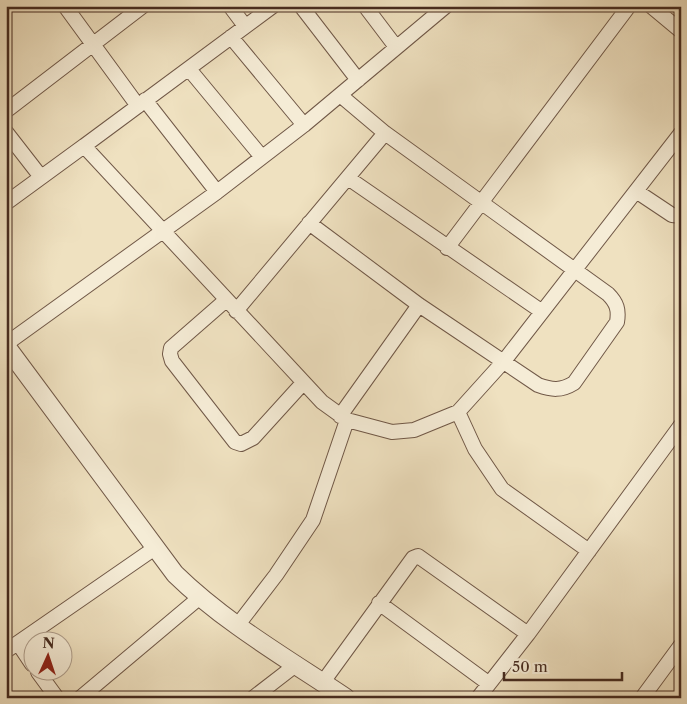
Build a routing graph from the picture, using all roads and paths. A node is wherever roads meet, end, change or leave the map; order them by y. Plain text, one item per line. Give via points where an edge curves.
1 (65, 6) edge
2 (230, 6) edge
3 (272, 6) edge
4 (301, 6) edge
5 (365, 6) edge
6 (446, 6) edge
7 (629, 6) edge
8 (651, 6) edge
9 (137, 8) edge
10 (244, 26) junction
11 (681, 31) edge
12 (231, 37) junction
13 (93, 45) junction
14 (396, 47) junction
15 (189, 69) junction
16 (358, 80) junction
17 (340, 95) junction
18 (142, 103) junction
19 (6, 112) edge
20 (304, 125) junction
21 (6, 132) edge
22 (385, 132) junction
23 (681, 133) edge
24 (84, 146) junction
25 (261, 156) junction
26 (41, 177) junction
27 (348, 178) junction
28 (636, 191) junction
29 (217, 192) junction
30 (482, 202) junction
31 (6, 203) edge
32 (681, 216) edge
33 (309, 223) junction
34 (163, 231) junction
35 (447, 248) junction
36 (574, 270) junction
37 (226, 300) junction
38 (419, 305) junction
39 (236, 311) junction
40 (541, 311) junction
41 (6, 345) edge
42 (504, 361) junction
43 (303, 383) junction
44 (458, 412) junction
45 (344, 418) junction
46 (681, 425) edge
47 (155, 548) junction
48 (589, 551) junction
49 (199, 598) junction
50 (379, 603) junction
51 (237, 626) junction
52 (528, 634) junction
53 (681, 645) edge
54 (12, 647) edge
55 (22, 656) edge
56 (296, 664) junction
57 (45, 682) edge
58 (323, 682) junction
59 (488, 683) junction
60 (56, 698) edge
61 (80, 698) edge
62 (253, 698) edge
63 (346, 698) edge
64 (478, 698) edge
65 (642, 698) edge

1 - 13 street
2 - 10 street
3 - 10 street
4 - 16 street
5 - 14 street
6 - 14 street
7 - 30 street
8 - 11 street
9 - 13 street
10 - 12 street
12 - 15 street
12 - 20 street
13 - 18 street
13 - 19 street
14 - 16 street
15 - 18 street
15 - 25 street
16 - 17 street
17 - 20 street
17 - 22 street
18 - 24 street
18 - 29 street
20 - 25 street
21 - 26 street
22 - 27 street
22 - 30 street
23 - 28 street
24 - 26 street
24 - 34 street
25 - 29 street
26 - 31 street
27 - 33 street
27 - 35 street
28 - 32 street via 672,215
28 - 36 street
29 - 34 street
30 - 35 street
30 - 36 street
33 - 38 street
33 - 39 street
34 - 37 street
34 - 41 street
35 - 40 street
36 - 40 street
36 - 42 street via 608,294 619,312 617,322 574,383 563,389 550,390
37 - 39 street
37 - 43 street via 171,348 170,354 172,361 235,442 241,444 253,438
38 - 42 street
38 - 45 street
39 - 43 street
40 - 42 street
41 - 47 street
42 - 44 street
43 - 45 street
44 - 45 street via 414,430 392,432
44 - 48 street via 475,449 502,489
45 - 51 street via 312,520
46 - 48 street
47 - 49 street
47 - 54 street
48 - 52 street
49 - 51 street
49 - 61 street
50 - 52 street via 413,558 418,556
50 - 58 street
50 - 59 street
51 - 56 street
52 - 59 street
53 - 65 street
54 - 55 street
56 - 58 street
56 - 62 street
57 - 60 street
58 - 63 street
59 - 64 street

